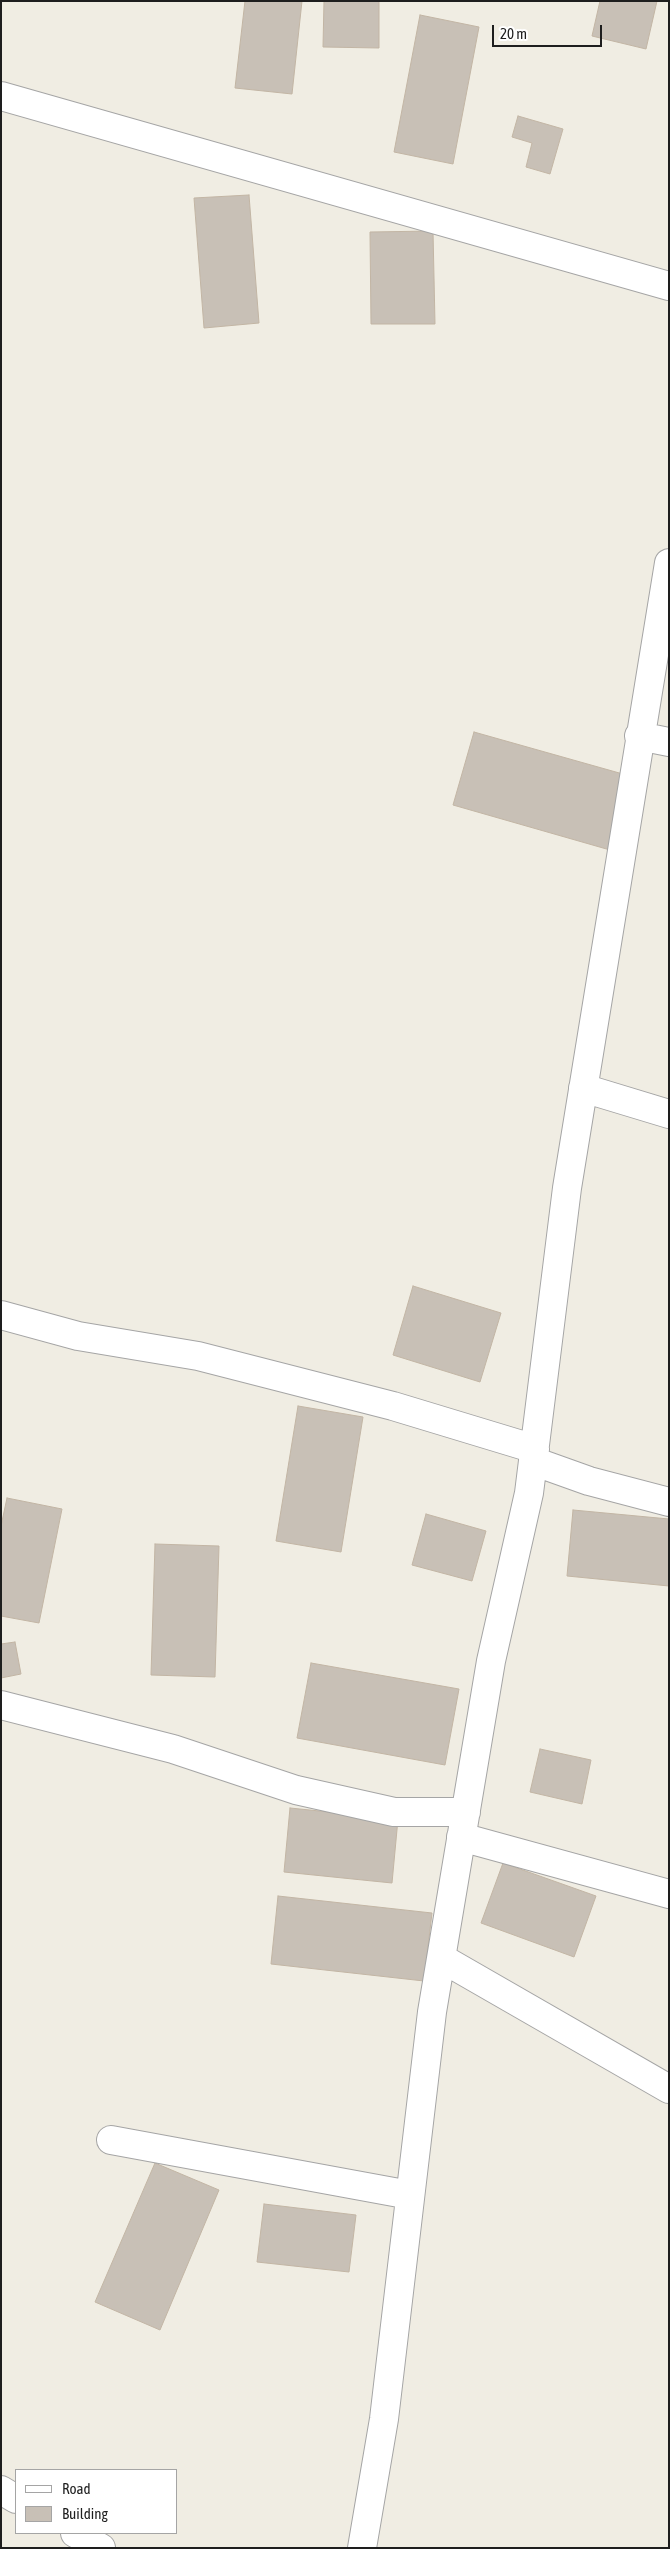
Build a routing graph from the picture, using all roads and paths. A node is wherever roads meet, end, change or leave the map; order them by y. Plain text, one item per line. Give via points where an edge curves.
1 (1, 96) edge
2 (669, 286) edge
3 (669, 564) edge
4 (639, 736) junction
5 (669, 742) edge
6 (583, 1088) junction
7 (669, 1114) edge
8 (1, 1315) edge
9 (534, 1455) junction
10 (669, 1502) edge
11 (1, 1705) edge
12 (464, 1824) junction
13 (669, 1894) edge
14 (441, 1958) junction
15 (669, 2089) edge
16 (111, 2140) dead end
17 (410, 2195) junction
18 (1, 2490) edge
19 (15, 2498) edge
20 (77, 2534) edge
21 (101, 2548) edge
22 (362, 2548) edge

1 - 2 street
3 - 4 street
4 - 5 street
4 - 6 street
6 - 7 street
6 - 9 street via 567,1188
8 - 9 street via 78,1336 198,1356 393,1406
9 - 10 street via 589,1481
9 - 12 street via 529,1493 491,1661
11 - 12 street via 173,1749 296,1790
12 - 13 street
12 - 14 street
14 - 15 street
14 - 17 street
16 - 17 street
17 - 22 street via 384,2420
18 - 19 street
20 - 21 street

